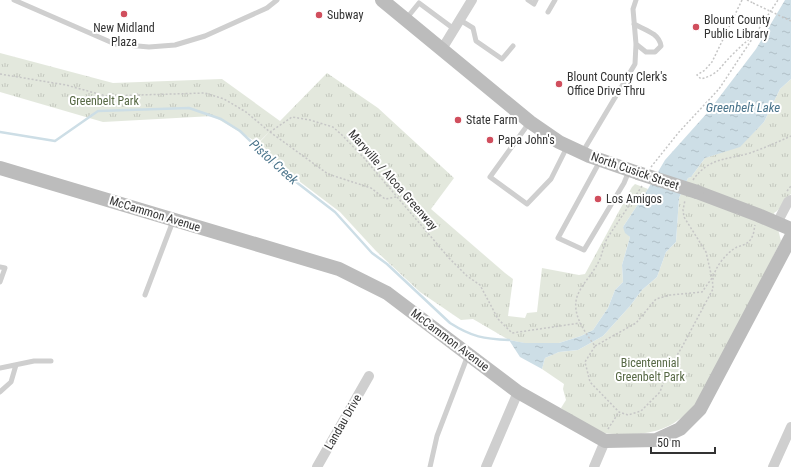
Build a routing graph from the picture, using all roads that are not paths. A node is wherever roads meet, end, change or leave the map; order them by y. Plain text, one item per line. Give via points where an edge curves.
1 (14, 0) edge
2 (277, 0) edge
3 (382, 0) edge
4 (472, 0) edge
5 (528, 0) edge
6 (536, 0) edge
7 (555, 0) edge
8 (636, 0) edge
9 (417, 1) edge
10 (548, 12) dead end
11 (406, 20) junction
12 (634, 24) junction
13 (457, 25) junction
14 (636, 44) junction
15 (513, 46) dead end
16 (442, 49) junction
17 (530, 122) junction
18 (568, 146) junction
19 (582, 153) junction
20 (600, 160) junction
21 (0, 168) edge
22 (640, 174) junction
23 (791, 200) edge
24 (174, 220) junction
25 (777, 223) junction
26 (791, 229) edge
27 (791, 237) edge
28 (0, 267) edge
29 (0, 282) edge
30 (145, 295) dead end
31 (468, 354) junction
32 (51, 361) dead end
33 (16, 365) junction
34 (0, 368) edge
35 (369, 376) dead end
36 (0, 392) edge
37 (518, 392) junction
38 (791, 427) edge
39 (604, 441) junction
40 (317, 467) edge
41 (430, 467) edge
42 (486, 467) edge
43 (594, 467) edge
44 (773, 467) edge

1 - 2 lane via 115,44 149,47 175,45 205,36 267,8
3 - 11 street, North Cusick Street
4 - 13 street
5 - 6 lane via 534,4
7 - 10 lane
8 - 12 lane via 632,9
9 - 11 lane
9 - 13 lane
11 - 16 street, North Cusick Street
12 - 14 lane
12 - 14 lane via 656,36 661,46 655,52 646,52
13 - 15 lane via 473,28 476,41 502,59
13 - 16 street
14 - 19 lane via 635,64
16 - 17 street, North Cusick Street
17 - 18 street, North Cusick Street
17 - 18 lane via 490,177 527,204 551,179
18 - 19 street, North Cusick Street
19 - 20 street, North Cusick Street
20 - 22 street, North Cusick Street
20 - 22 lane via 558,238 584,250 624,182
21 - 24 street, McCammon Avenue
22 - 25 street, North Cusick Street, bridge
23 - 25 street
24 - 30 lane
24 - 31 street, McCammon Avenue via 339,269 387,293
25 - 26 street, North Cusick Street
27 - 39 street via 700,409 680,429 656,440
28 - 29 lane via 4,268
31 - 37 street, McCammon Avenue
31 - 41 lane via 437,436
32 - 33 lane
33 - 34 lane
33 - 36 lane via 11,382
35 - 40 street, Landau Drive
37 - 39 street, McCammon Avenue
37 - 42 street
38 - 44 street
39 - 43 street

